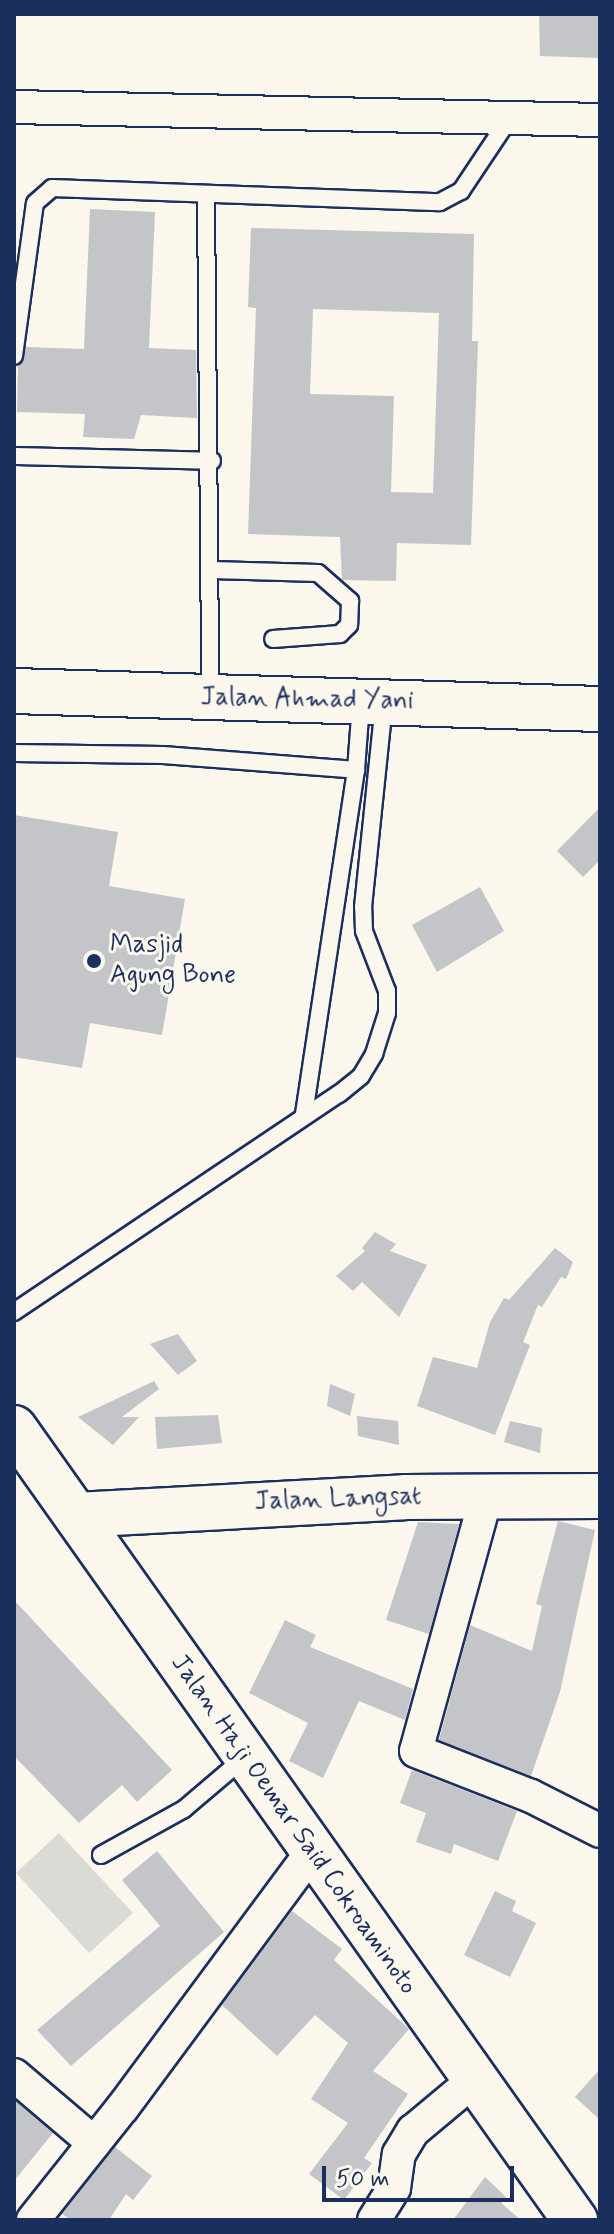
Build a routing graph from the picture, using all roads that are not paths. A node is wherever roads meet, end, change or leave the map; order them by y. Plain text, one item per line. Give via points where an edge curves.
1 (14, 107) edge
2 (600, 120) edge
3 (507, 122) junction
4 (206, 197) junction
5 (14, 356) edge
6 (14, 456) edge
7 (212, 461) junction
8 (212, 570) junction
9 (14, 665) edge
10 (272, 669) junction
11 (600, 681) edge
12 (210, 683) junction
13 (14, 691) edge
14 (372, 701) junction
15 (600, 709) edge
16 (14, 753) edge
17 (356, 770) junction
18 (304, 1114) junction
19 (14, 1312) edge
20 (14, 1428) edge
21 (600, 1496) edge
22 (486, 1497) junction
23 (76, 1515) junction
24 (245, 1757) junction
25 (600, 1831) edge
26 (313, 1850) junction
27 (101, 1855) dead end
28 (14, 2075) edge
29 (473, 2081) junction
30 (94, 2143) junction
31 (561, 2214) edge
32 (33, 2220) edge
33 (374, 2220) edge

1 - 3 street
2 - 3 street
3 - 4 lane via 461,191 440,202
4 - 5 lane via 52,188 35,203
4 - 7 lane
6 - 7 lane
7 - 8 lane
8 - 10 lane via 318,573 350,601 349,625 340,634
8 - 12 lane
9 - 12 main road
10 - 11 main road
10 - 12 main road, Jalan Ahmad Yani
10 - 14 main road, Jalan Ahmad Yani
12 - 13 main road, Jalan Ahmad Yani
14 - 15 main road, Jalan Ahmad Yani
14 - 17 lane
14 - 18 lane via 364,931 384,977 387,1013 361,1076
16 - 17 lane via 163,755
17 - 18 lane
18 - 19 lane
20 - 23 main road, Jalan Haji Oemar Said Cokroaminoto
21 - 22 main road, Jalan Langsat
22 - 23 main road, Jalan Langsat via 199,1505
22 - 25 street via 416,1751 531,1796
23 - 24 main road, Jalan Haji Oemar Said Cokroaminoto
24 - 26 main road, Jalan Haji Oemar Said Cokroaminoto
24 - 27 lane via 184,1809
26 - 29 main road, Jalan Haji Oemar Said Cokroaminoto
26 - 30 street
28 - 30 street
29 - 31 main road, Jalan Haji Oemar Said Cokroaminoto
29 - 33 street via 413,2131 399,2154 394,2188
30 - 32 street

